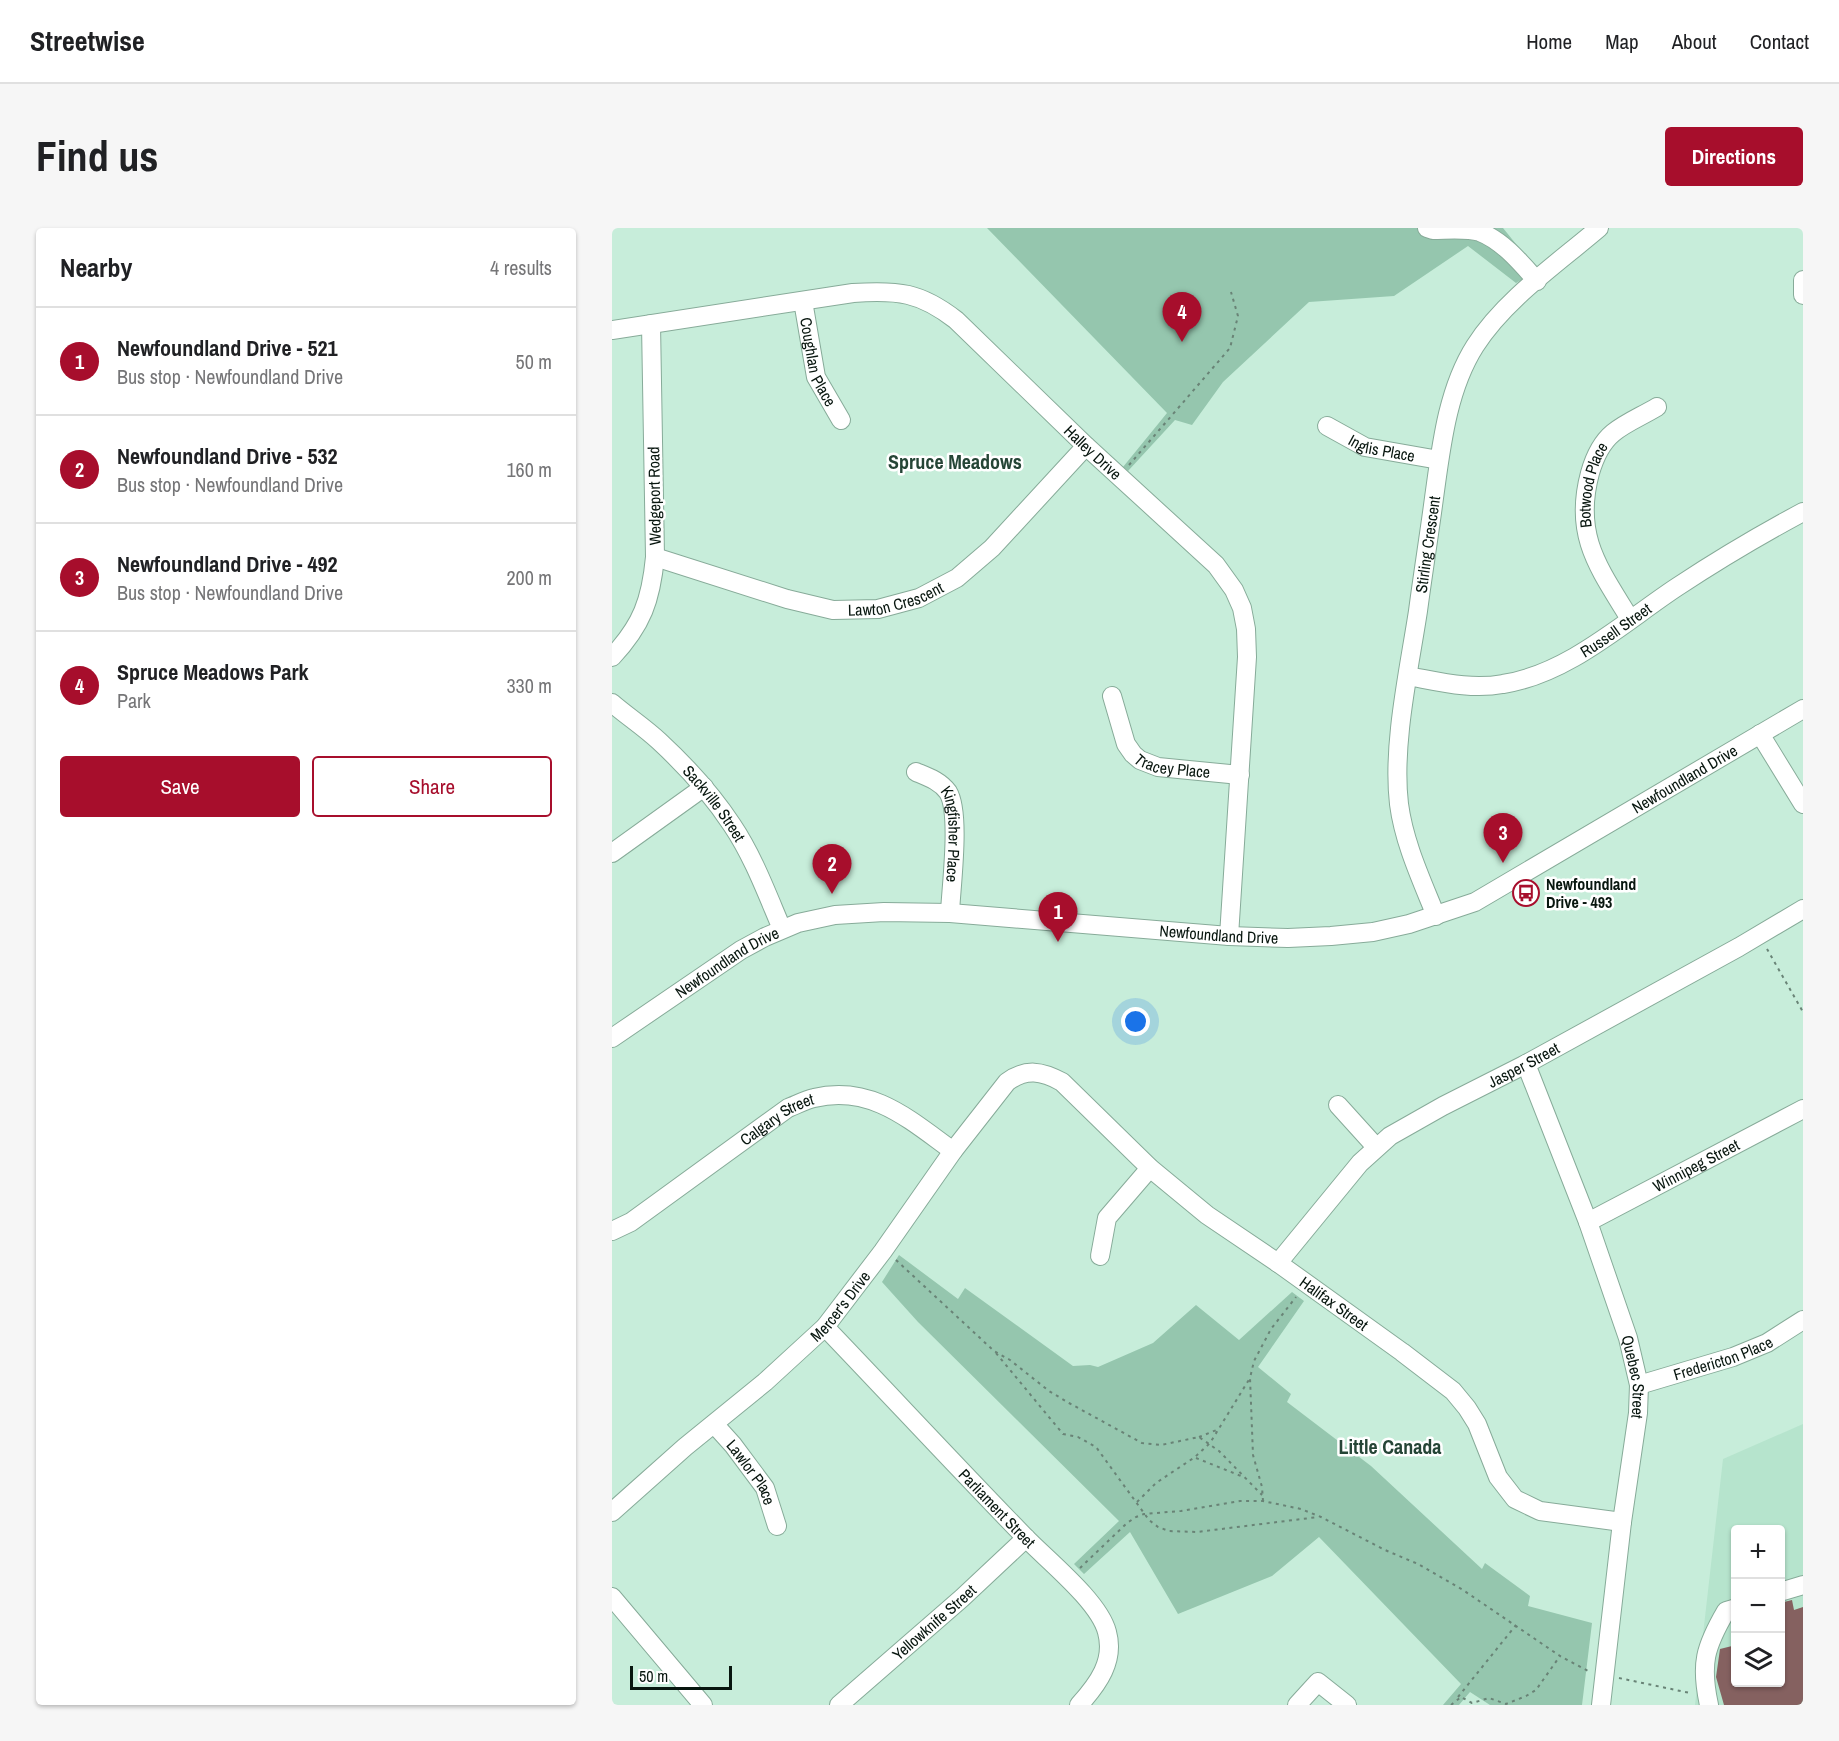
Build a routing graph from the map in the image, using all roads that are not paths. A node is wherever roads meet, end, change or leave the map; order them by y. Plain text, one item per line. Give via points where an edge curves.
1 (1427, 228) edge
2 (1599, 228) edge
3 (1803, 280) edge
4 (1537, 281) junction
5 (1803, 296) edge
6 (803, 301) junction
7 (651, 324) junction
8 (612, 330) edge
9 (1657, 407) dead end
10 (841, 420) dead end
11 (1327, 426) dead end
12 (1086, 446) junction
13 (1439, 460) junction
14 (1803, 512) edge
15 (655, 557) junction
16 (1630, 619) junction
17 (612, 657) edge
18 (1408, 676) junction
19 (1112, 696) dead end
20 (612, 703) edge
21 (1803, 709) edge
22 (1760, 734) junction
23 (916, 772) dead end
24 (1240, 775) junction
25 (704, 787) junction
26 (1803, 804) edge
27 (612, 853) edge
28 (1803, 909) edge
29 (950, 913) junction
30 (1436, 916) junction
31 (782, 929) junction
32 (1229, 936) junction
33 (612, 1038) edge
34 (1526, 1064) junction
35 (1032, 1071) joint
36 (1338, 1105) dead end
37 (1803, 1109) edge
38 (1376, 1147) junction
39 (953, 1151) junction
40 (1150, 1168) junction
41 (1588, 1222) junction
42 (612, 1231) edge
43 (1100, 1256) dead end
44 (1278, 1263) junction
45 (1803, 1320) edge
46 (825, 1327) junction
47 (1639, 1385) junction
48 (715, 1425) junction
49 (612, 1512) edge
50 (1622, 1522) junction
51 (777, 1526) dead end
52 (1026, 1538) junction
53 (1803, 1585) edge
54 (1785, 1590) edge
55 (612, 1597) edge
56 (1731, 1610) edge
57 (1708, 1700) edge
58 (700, 1704) edge
59 (839, 1705) edge
60 (1079, 1705) edge
61 (1297, 1705) edge
62 (1347, 1705) edge
63 (1600, 1705) edge

1 - 4 street via 1479,231 1497,242
2 - 4 street, Stirling Crescent
3 - 5 street
4 - 13 street, Stirling Crescent via 1500,315 1471,352 1452,401
6 - 7 street, Halley Drive
6 - 10 street, Coughlan Place via 816,377
6 - 12 street, Halley Drive via 883,291 936,304
7 - 8 street, Halley Drive
7 - 15 street, Wedgeport Road
9 - 16 street, Botwood Place via 1612,434 1602,446 1593,462 1585,494 1585,527 1595,561
11 - 13 street, Inglis Place via 1365,447
12 - 15 street, Lawton Crescent via 992,548 957,578 919,598 878,609 833,610
12 - 24 street, Halley Drive via 1216,565 1234,590 1246,628 1247,657
13 - 18 street, Stirling Crescent
14 - 16 street, Russell Street via 1755,538
15 - 17 street, Wedgeport Road via 652,586 642,613 630,638
16 - 18 street, Russell Street via 1573,658 1518,681 1476,687
18 - 30 street, Stirling Crescent via 1399,744 1400,805 1404,829
19 - 24 street, Tracey Place via 1126,744 1140,760 1158,767
20 - 25 street, Sackville Street via 657,738
21 - 22 street, Newfoundland Drive
22 - 26 street
22 - 30 street, Newfoundland Drive via 1475,902
23 - 29 street, Kingfisher Place via 941,785 951,800 955,826
24 - 32 street, Halley Drive
25 - 27 street
25 - 31 street, Sackville Street via 734,827
28 - 34 street, Jasper Street
29 - 31 street, Newfoundland Drive via 855,912
29 - 32 street, Newfoundland Drive
30 - 32 street, Newfoundland Drive via 1393,929 1331,936
31 - 33 street, Newfoundland Drive via 741,950
34 - 38 street, Jasper Street via 1443,1106
34 - 41 street, Quebec Street
35 - 39 street, Mercer's Drive via 1007,1082
35 - 40 street, Halifax Street via 1062,1082
36 - 38 street
37 - 41 street, Winnipeg Street
38 - 44 street, Jasper Street
39 - 42 street, Calgary Street via 901,1114 872,1099 841,1094 813,1098 788,1108 631,1222
39 - 46 street, Mercer's Drive
40 - 43 street via 1107,1218
40 - 44 street, Halifax Street via 1207,1215
41 - 47 street, Quebec Street via 1628,1338
44 - 50 street, Halifax Street via 1453,1391 1477,1424 1498,1477 1515,1499 1540,1512
45 - 47 street, Fredericton Place via 1767,1343 1733,1358
46 - 48 street, Mercer's Drive
46 - 52 street, Parliament Street
47 - 50 street, Quebec Street
48 - 49 street, Mercer's Drive
48 - 51 street, Lawlor Place via 765,1488
50 - 63 street, Quebec Street
52 - 59 street, Yellowknife Street
52 - 60 street, Parliament Street via 1103,1619 1110,1646 1108,1660 1101,1677
53 - 54 street
55 - 58 street
56 - 57 street via 1726,1611 1710,1638 1703,1668
61 - 62 street via 1318,1682

